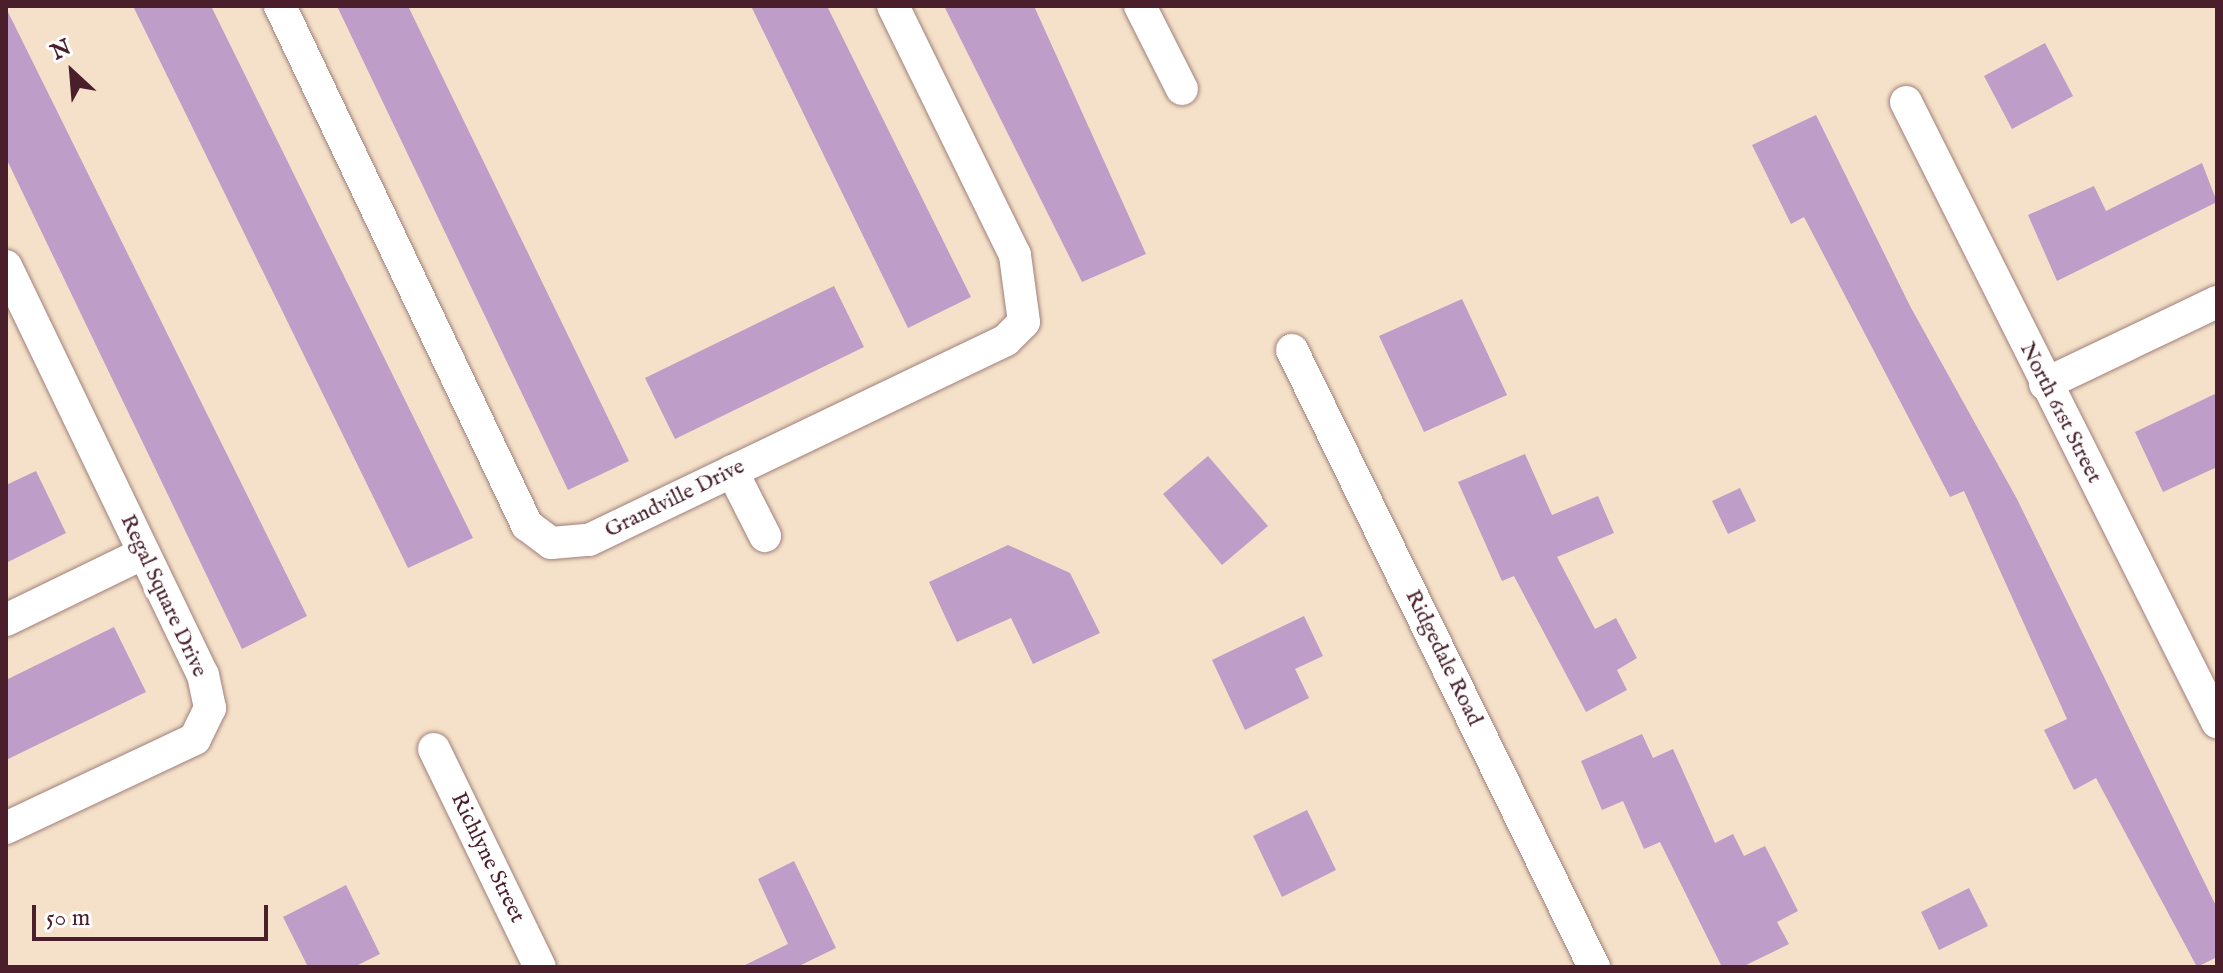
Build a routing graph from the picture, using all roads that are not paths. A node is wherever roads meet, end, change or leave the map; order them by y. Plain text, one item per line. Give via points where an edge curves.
1 (280, 6) edge
2 (893, 6) edge
3 (1140, 6) edge
4 (1182, 89) dead end
5 (1906, 102) dead end
6 (6, 266) edge
7 (2217, 302) edge
8 (1292, 350) dead end
9 (2045, 384) junction
10 (732, 471) junction
11 (765, 536) dead end
12 (144, 553) junction
13 (6, 620) edge
14 (2216, 717) edge
15 (434, 749) dead end
16 (6, 828) edge
17 (540, 967) edge
18 (1594, 967) edge

1 - 10 street, Grandville Drive via 527,525 551,543 589,540
2 - 10 street, Grandville Drive via 1015,255 1024,322 1006,340
3 - 4 street
5 - 9 street, North 61st Street
6 - 12 street, Regal Square Drive
7 - 9 street
8 - 18 street, Ridgedale Road
9 - 14 street, North 61st Street
10 - 11 street
12 - 13 street
12 - 16 street, Regal Square Drive via 203,675 210,708 195,739
15 - 17 street, Richlyne Street

